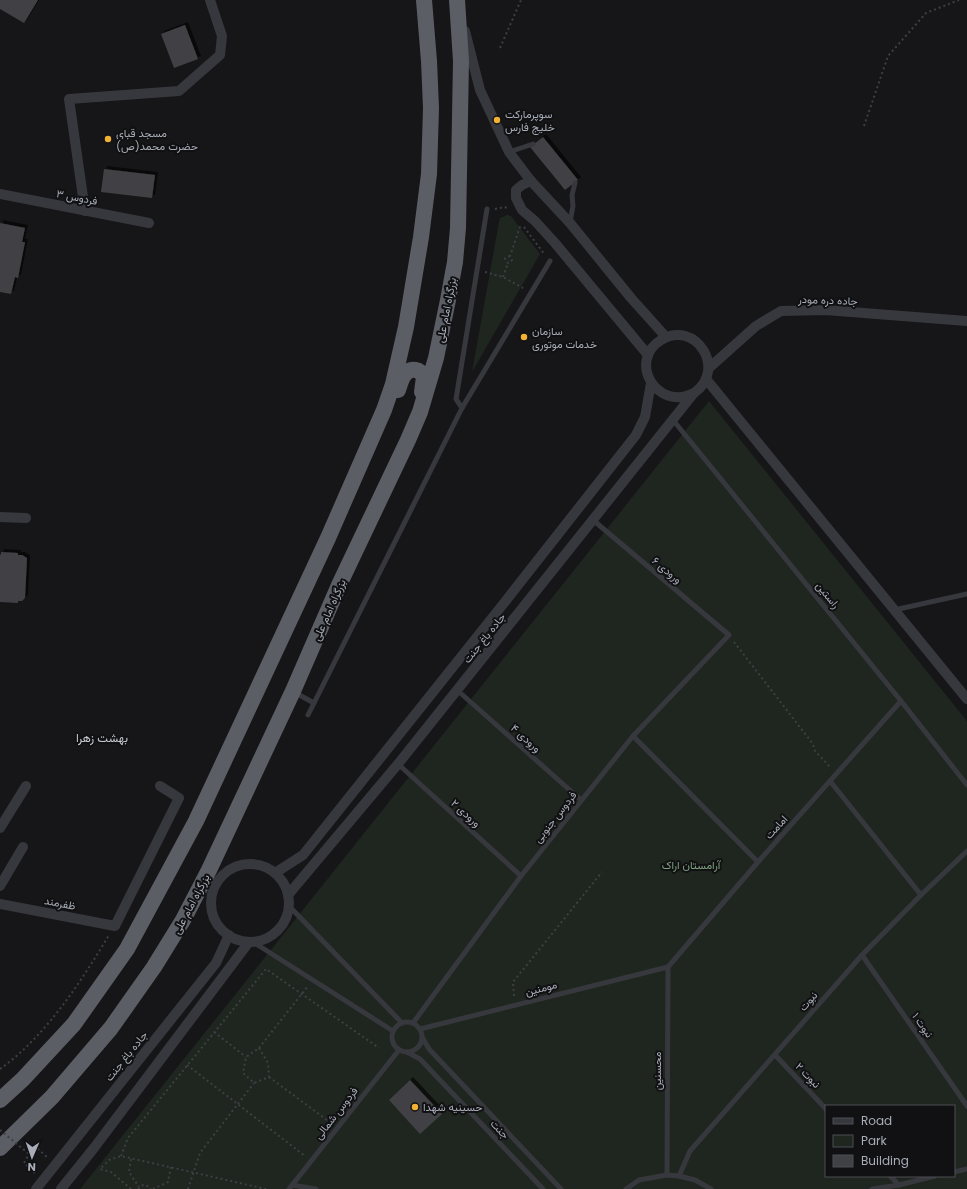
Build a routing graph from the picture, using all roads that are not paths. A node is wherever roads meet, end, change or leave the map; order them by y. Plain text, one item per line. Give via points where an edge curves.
1 (210, 0) edge
2 (424, 0) edge
3 (457, 1) edge
4 (533, 144) dead end
5 (509, 152) junction
6 (531, 181) junction
7 (575, 183) dead end
8 (0, 194) edge
9 (487, 209) road end
10 (85, 211) junction
11 (149, 223) dead end
12 (570, 223) junction
13 (550, 261) road end
14 (967, 321) edge
15 (666, 337) junction
16 (648, 355) junction
17 (709, 368) junction
18 (706, 379) junction
19 (651, 383) junction
20 (694, 393) junction
21 (462, 408) junction
22 (673, 420) junction
23 (376, 428) junction
24 (408, 440) junction
25 (0, 517) edge
26 (26, 518) dead end
27 (593, 520) junction
28 (967, 594) edge
29 (504, 603) junction
30 (894, 610) junction
31 (518, 615) junction
32 (729, 635) joint
33 (457, 690) junction
34 (293, 691) junction
35 (967, 699) edge
36 (902, 701) junction
37 (314, 703) junction
38 (308, 715) dead end
39 (633, 736) junction
40 (398, 764) junction
41 (830, 781) junction
42 (967, 785) edge
43 (26, 786) dead end
44 (160, 786) dead end
45 (581, 800) junction
46 (0, 828) edge
47 (23, 847) dead end
48 (967, 852) edge
49 (758, 862) junction
50 (275, 874) junction
51 (521, 876) junction
52 (0, 886) edge
53 (288, 895) junction
54 (921, 895) junction
55 (0, 904) edge
56 (289, 906) junction
57 (229, 935) junction
58 (251, 942) junction
59 (862, 955) junction
60 (668, 967) junction
61 (402, 1023) junction
62 (413, 1023) junction
63 (420, 1029) junction
64 (393, 1031) junction
65 (422, 1037) junction
66 (399, 1050) junction
67 (407, 1052) junction
68 (775, 1055) junction
69 (0, 1100) edge
70 (967, 1106) edge
71 (825, 1108) edge
72 (0, 1148) edge
73 (967, 1168) edge
74 (955, 1172) edge
75 (667, 1175) junction
76 (679, 1176) junction
77 (891, 1177) edge
78 (931, 1177) edge
79 (899, 1185) junction
80 (290, 1187) edge
81 (36, 1189) edge
82 (61, 1189) edge
83 (316, 1189) edge
84 (543, 1189) edge
85 (561, 1189) edge
86 (626, 1189) edge
87 (711, 1189) edge
88 (872, 1189) edge

1 - 10 street via 222,36 220,55 179,90 69,99
2 - 23 highway via 431,108 429,174 406,327 393,384
3 - 5 street via 480,90
3 - 24 highway, بزرگراه امام علی via 462,61 460,195 455,262 436,358 420,412
4 - 5 lane
5 - 6 street
6 - 12 street
6 - 16 street via 516,190 516,198 522,210 555,243
7 - 12 lane
8 - 10 street, فردوس ۳
9 - 21 lane via 456,399
10 - 11 street, فردوس ۳
12 - 15 street
13 - 21 lane
14 - 17 street, جاده دره مودر via 825,310 781,311 756,326
15 - 16 street via 657,343
15 - 17 street via 684,336 698,342 706,354
16 - 19 street via 646,369
17 - 18 street
18 - 20 street
18 - 30 street
19 - 20 street via 669,396 684,397
19 - 29 street, جاده باغ جنت via 645,417 636,435
20 - 22 street, جاده باغ جنت
21 - 37 lane
22 - 27 street, جاده باغ جنت
22 - 36 lane, راستین
23 - 24 highway via 388,412 404,375 419,370 424,382
23 - 69 highway via 328,538 196,821 127,949 74,1024 24,1079
24 - 34 highway, بزرگراه امام علی via 340,583
25 - 26 street
27 - 31 street, جاده باغ جنت
27 - 32 lane, ورودی ۶
28 - 30 lane
29 - 31 street
29 - 50 street, جاده باغ جنت via 302,855
30 - 35 street
31 - 33 street, جاده باغ جنت
32 - 39 lane, فردوس جنوبی
33 - 40 street, جاده باغ جنت
33 - 45 lane, ورودی ۴
34 - 37 lane
34 - 72 highway, بزرگراه امام علی via 209,870 183,920 154,967 111,1028 52,1097
36 - 41 lane, امامت
36 - 42 lane, راستین
37 - 38 lane
39 - 45 lane, فردوس جنوبی
39 - 49 lane
40 - 51 lane, ورودی ۲
40 - 53 street, جاده باغ جنت
41 - 49 lane, امامت
41 - 54 lane
43 - 46 street
44 - 55 street, ظفرمند via 179,798 115,926
45 - 51 lane, فردوس جنوبی
47 - 52 street
48 - 54 lane, نبوت
49 - 60 lane, امامت
50 - 53 street
50 - 57 street via 262,867 248,865 234,869 220,880 213,893 212,911 218,925
51 - 62 lane, فردوس جنوبی
53 - 56 street
54 - 59 lane, نبوت
56 - 58 street via 285,920 276,932 267,938
56 - 61 lane
57 - 58 street via 238,940
57 - 81 street, جاده باغ جنت via 216,963
58 - 64 lane
58 - 82 street
59 - 68 lane, نبوت
59 - 70 lane, نبوت ۱
60 - 63 lane, مومنین
60 - 75 lane, محسنین
61 - 62 lane
61 - 64 lane
62 - 63 lane
63 - 65 lane
64 - 66 lane via 392,1041
65 - 67 lane via 418,1048
65 - 85 lane via 429,1049
66 - 67 lane
66 - 80 lane, فردوس شمالی
67 - 84 lane, جنت via 420,1059
68 - 71 lane, نبوت ۲
68 - 76 lane, نبوت via 690,1151
73 - 74 lane
75 - 76 lane
75 - 86 lane via 639,1180
76 - 87 lane via 695,1180
77 - 79 lane
78 - 79 lane
79 - 88 lane
80 - 83 lane

